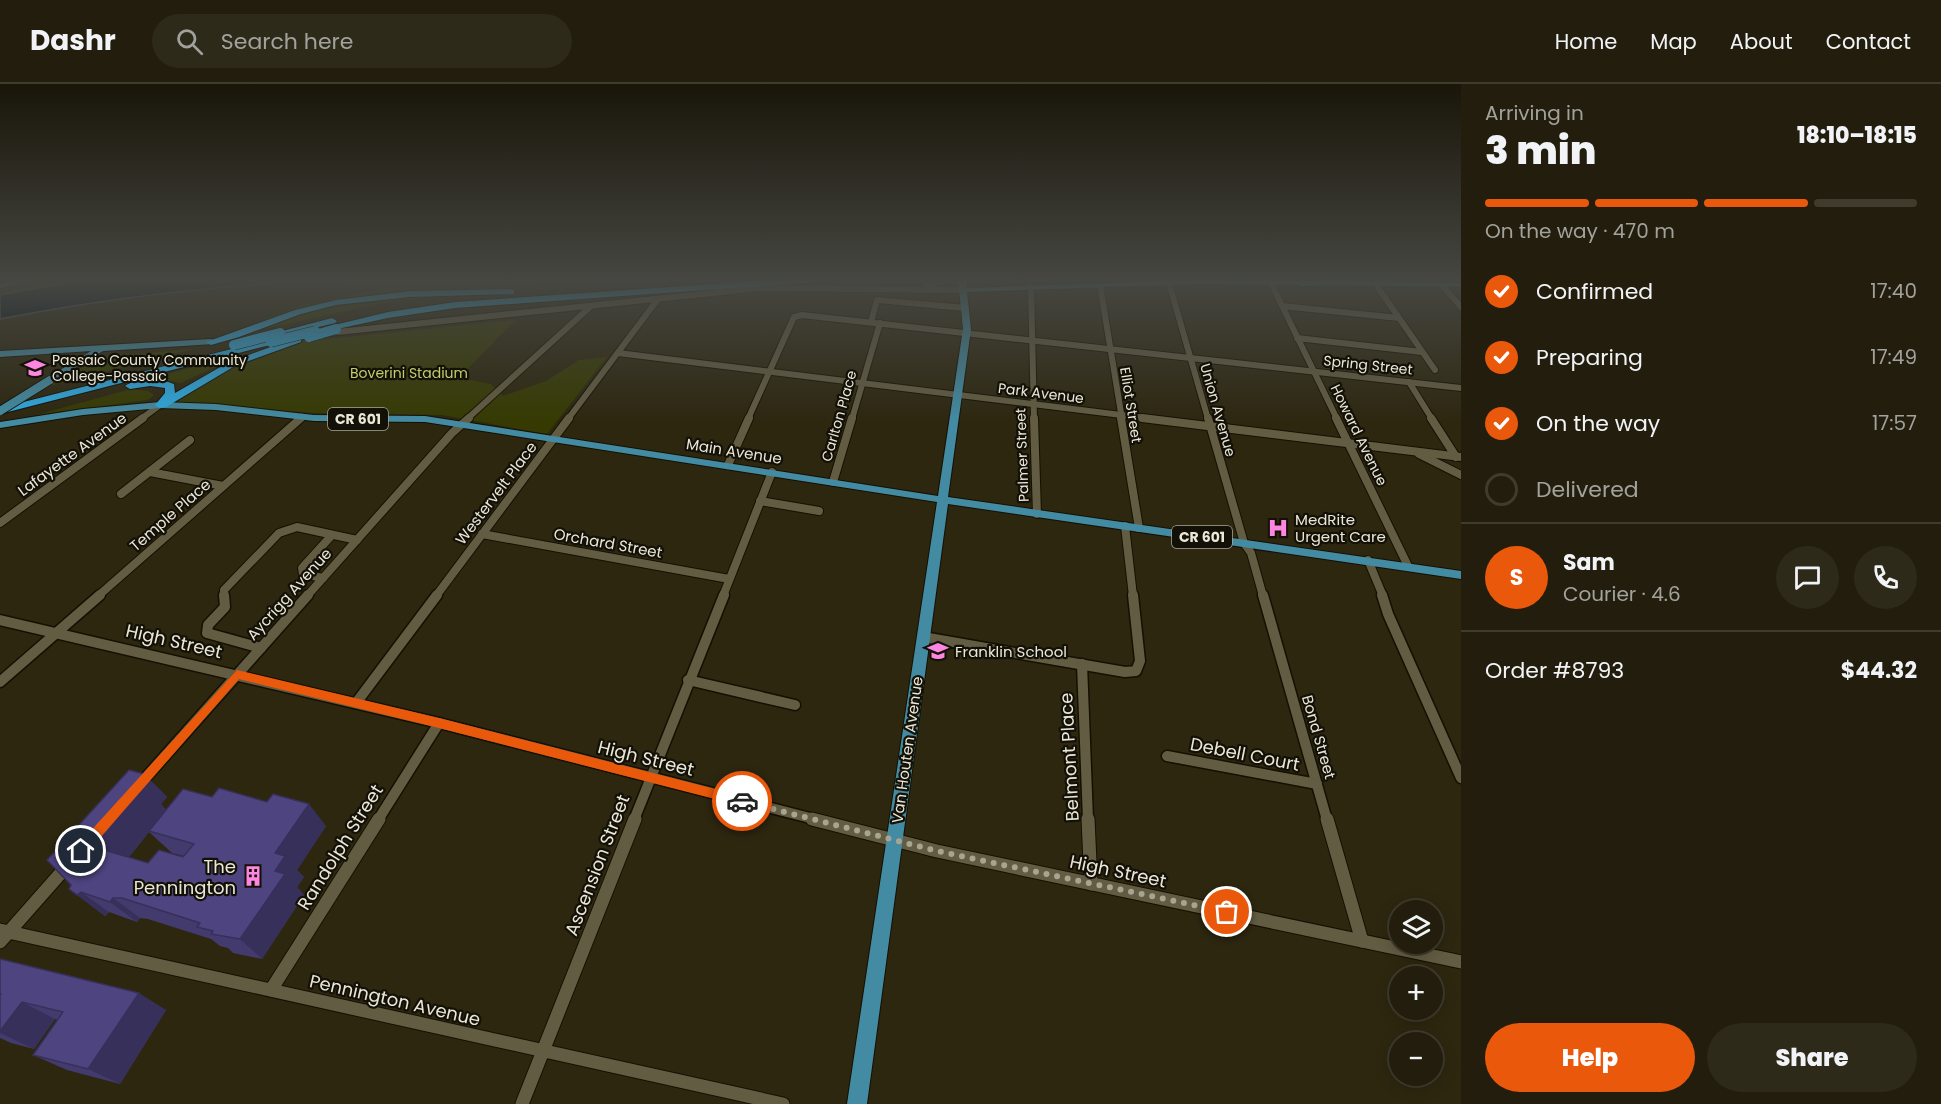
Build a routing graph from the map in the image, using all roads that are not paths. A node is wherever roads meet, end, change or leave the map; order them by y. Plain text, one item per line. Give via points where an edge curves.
1 (255, 327) edge
2 (310, 327) edge
3 (336, 327) edge
4 (346, 327) edge
5 (406, 327) edge
6 (568, 327) edge
7 (638, 327) edge
8 (790, 327) edge
9 (874, 327) edge
10 (913, 327) edge
11 (966, 327) edge
12 (1032, 327) edge
13 (1106, 327) edge
14 (1181, 327) edge
15 (1292, 327) edge
16 (1405, 327) edge
17 (966, 333) junction
18 (1297, 338) junction
19 (1032, 340) junction
20 (211, 342) junction
21 (100, 349) junction
22 (1110, 349) junction
23 (1422, 352) junction
24 (618, 353) junction
25 (0, 354) edge
26 (1190, 358) junction
27 (1435, 370) dead end
28 (1312, 371) junction
29 (769, 372) junction
30 (1409, 382) junction
31 (861, 383) junction
32 (1461, 388) edge
33 (958, 395) junction
34 (0, 404) edge
35 (1034, 404) junction
36 (160, 405) junction
37 (0, 411) edge
38 (1121, 415) junction
39 (302, 417) junction
40 (0, 418) edge
41 (461, 424) junction
42 (0, 425) edge
43 (1211, 426) junction
44 (555, 438) junction
45 (190, 441) dead end
46 (1348, 443) junction
47 (1414, 451) junction
48 (1458, 457) edge
49 (728, 465) junction
50 (150, 472) junction
51 (772, 472) junction
52 (1461, 476) edge
53 (833, 482) junction
54 (223, 486) junction
55 (121, 494) dead end
56 (943, 500) junction
57 (760, 501) junction
58 (819, 511) dead end
59 (1037, 513) junction
60 (0, 523) edge
61 (1125, 526) junction
62 (1139, 528) junction
63 (482, 534) junction
64 (332, 535) junction
65 (357, 540) junction
66 (1244, 543) junction
67 (1368, 560) junction
68 (1408, 566) junction
69 (1461, 575) edge
70 (323, 578) junction
71 (729, 579) junction
72 (0, 620) edge
73 (56, 633) junction
74 (923, 637) junction
75 (261, 648) junction
76 (1082, 664) junction
77 (237, 674) junction
78 (688, 680) junction
79 (0, 682) edge
80 (356, 703) junction
81 (795, 705) dead end
82 (439, 723) junction
83 (1167, 756) dead end
84 (651, 778) junction
85 (1461, 778) edge
86 (1317, 784) junction
87 (136, 788) edge
88 (894, 840) junction
89 (75, 857) edge
90 (1091, 884) junction
91 (3, 934) edge
92 (1362, 941) junction
93 (1461, 962) edge
94 (271, 990) junction
95 (543, 1051) junction
96 (522, 1104) edge
97 (783, 1104) edge
98 (857, 1104) edge

1 - 20 highway
2 - 34 highway, bridge
3 - 37 highway, bridge
4 - 36 highway, bridge via 227,367
5 - 20 street
6 - 41 street, Aycrigg Avenue
7 - 24 street, Westervelt Place
8 - 29 street, Spring Street
9 - 31 street, Carlton Place
10 - 17 street, Spring Street
11 - 17 main road, Van Houten Avenue
12 - 19 street, Palmer Street
13 - 22 street, Elliot Street
14 - 26 street, Union Avenue
15 - 18 street, Howard Avenue
16 - 23 street
17 - 19 street, Spring Street
17 - 33 main road, Van Houten Avenue
18 - 23 street
18 - 28 street, Howard Avenue
19 - 22 street, Spring Street
19 - 35 street, Palmer Street
20 - 21 main road
21 - 25 main road
21 - 37 main road, bridge
22 - 26 street, Spring Street
22 - 38 street, Elliot Street
23 - 27 street
24 - 29 street, Park Avenue
24 - 44 street, Westervelt Place
26 - 28 street, Spring Street
26 - 43 street, Union Avenue
28 - 30 street, Spring Street
28 - 46 street, Howard Avenue
29 - 31 street, Park Avenue
29 - 49 street
30 - 32 street, Spring Street
30 - 48 street
31 - 33 street, Park Avenue
31 - 53 street, Carlton Place
33 - 35 street, Park Avenue
33 - 56 main road, Van Houten Avenue
35 - 38 street, Park Avenue
35 - 59 street, Palmer Street
36 - 39 main road, Main Avenue / CR 601
36 - 40 highway via 170,393 170,386 148,383
36 - 42 main road, Main Avenue / CR 601
36 - 60 street, Lafayette Avenue
38 - 43 street, Park Avenue
38 - 62 street, Elliot Street
39 - 41 main road, Main Avenue / CR 601 via 418,418
39 - 54 street, Temple Place
41 - 44 main road, Main Avenue / CR 601
41 - 65 street, Aycrigg Avenue
43 - 46 street, Park Avenue
43 - 66 street, Union Avenue
44 - 49 main road, Main Avenue / CR 601
44 - 63 street, Westervelt Place
45 - 50 street
46 - 47 street, Park Avenue
46 - 68 street, Howard Avenue
47 - 48 street, Park Avenue
47 - 52 street
49 - 51 main road, Main Avenue / CR 601
50 - 54 street
50 - 55 street
51 - 53 main road, Main Avenue / CR 601
51 - 57 street, Ascension Street
53 - 56 main road, Main Avenue / CR 601
54 - 73 street, Temple Place
56 - 59 main road, Main Avenue / CR 601
56 - 74 main road, Van Houten Avenue
57 - 58 street
57 - 71 street, Ascension Street
59 - 61 main road, Main Avenue / CR 601
61 - 62 main road, Main Avenue / CR 601
61 - 76 street via 1139,666 1136,671
62 - 66 main road, Main Avenue / CR 601
63 - 71 street, Orchard Street
63 - 80 street, Westervelt Place
64 - 65 street
64 - 70 street via 302,570 303,574
64 - 75 street via 297,527 283,531 224,590 225,607 208,625 207,633
65 - 70 street, Aycrigg Avenue
66 - 67 main road, Main Avenue / CR 601
66 - 86 street, Bond Street via 1251,553
67 - 68 main road, Main Avenue / CR 601
67 - 85 street
68 - 69 main road, Main Avenue / CR 601
70 - 75 street, Aycrigg Avenue
71 - 78 street, Ascension Street
72 - 73 street, High Street
73 - 77 street, High Street
73 - 79 street, Temple Place
74 - 76 street
74 - 88 main road, Van Houten Avenue
75 - 77 street, Aycrigg Avenue
76 - 90 street, Belmont Place
77 - 80 street, High Street
77 - 87 street, Aycrigg Avenue
78 - 81 street
78 - 84 street, Ascension Street
80 - 82 street, High Street
82 - 84 street, High Street
82 - 94 street, Randolph Street
83 - 86 street, Debell Court
84 - 88 street, High Street
84 - 95 street, Ascension Street
86 - 92 street, Bond Street
88 - 90 street, High Street
88 - 98 main road, Van Houten Avenue
89 - 91 street
90 - 92 street, High Street
91 - 94 street, Pennington Avenue
92 - 93 street, High Street
94 - 95 street, Pennington Avenue
95 - 96 street, Ascension Street
95 - 97 street, Pennington Avenue

